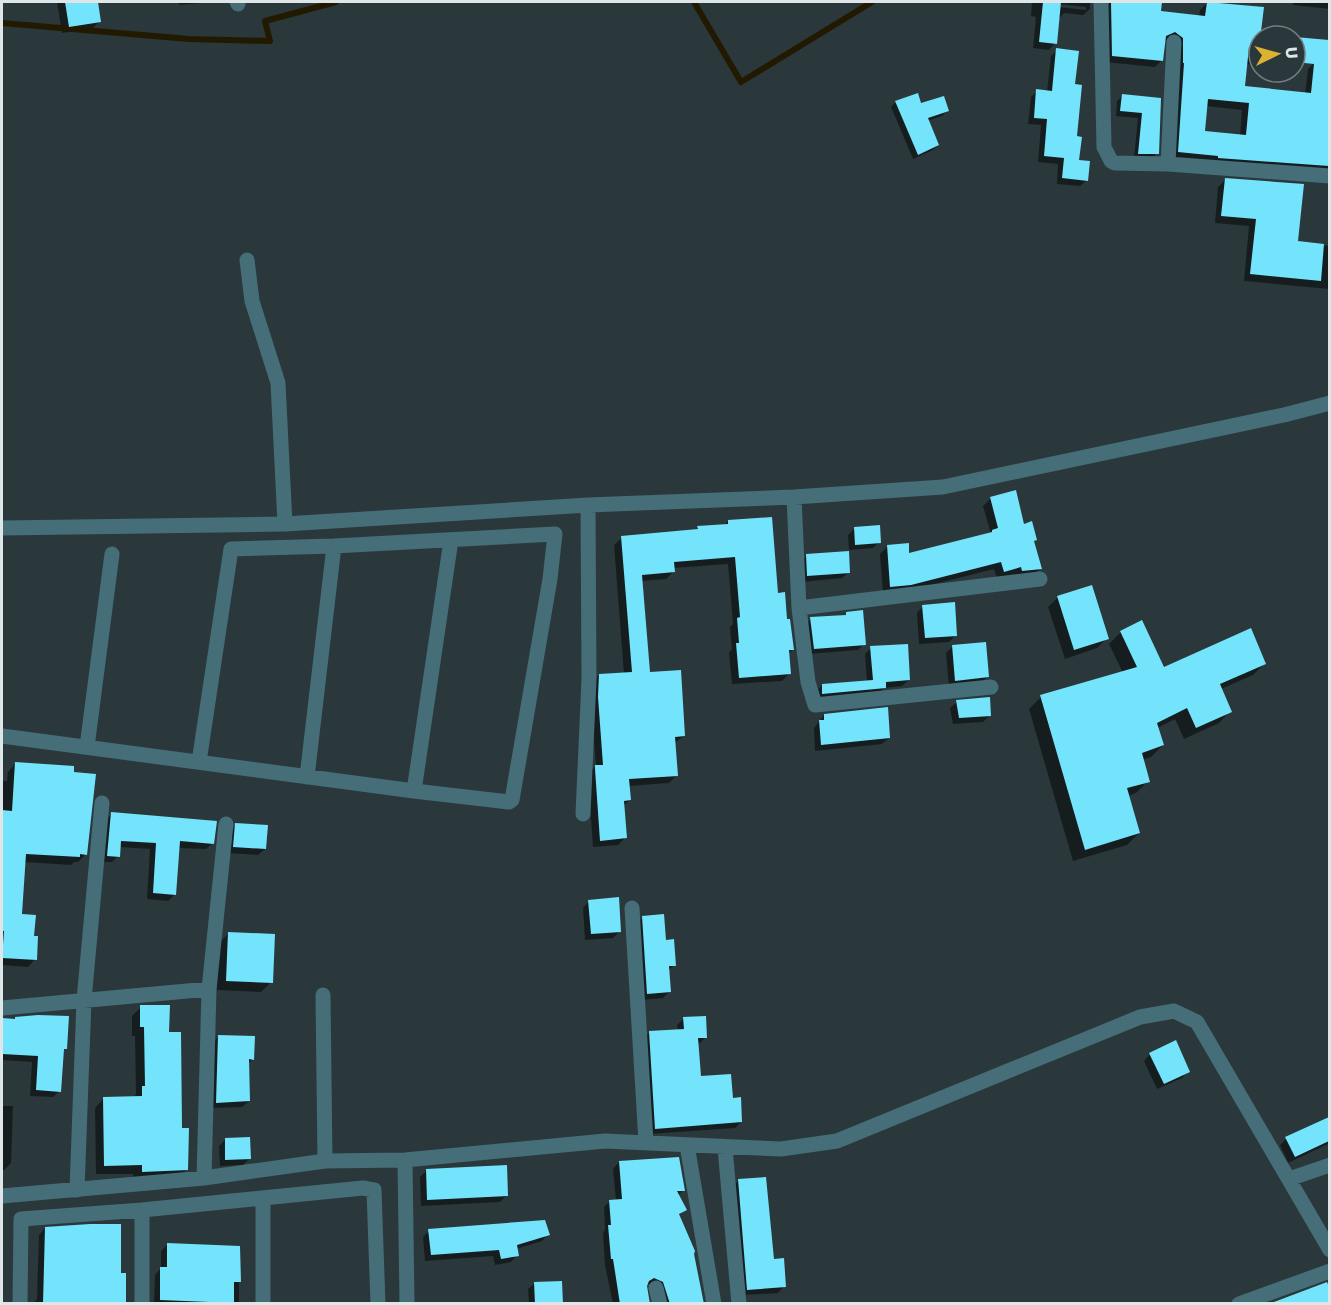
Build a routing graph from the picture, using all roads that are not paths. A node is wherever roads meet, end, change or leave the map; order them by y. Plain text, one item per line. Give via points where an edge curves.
1 (1101, 2) edge
2 (1174, 42) dead end
3 (1168, 164) junction
4 (1329, 176) edge
5 (247, 260) dead end
6 (1329, 403) edge
7 (794, 498) junction
8 (588, 505) junction
9 (285, 524) junction
10 (2, 528) edge
11 (451, 540) junction
12 (334, 546) junction
13 (112, 554) dead end
14 (1040, 579) dead end
15 (799, 608) junction
16 (991, 687) dead end
17 (2, 736) edge
18 (87, 747) junction
19 (199, 762) junction
20 (307, 777) junction
21 (414, 791) junction
22 (102, 803) dead end
23 (583, 814) dead end
24 (225, 824) dead end
25 (632, 908) dead end
26 (209, 988) junction
27 (323, 995) dead end
28 (84, 1000) junction
29 (2, 1008) edge
30 (646, 1142) junction
31 (687, 1145) junction
32 (725, 1148) junction
33 (405, 1160) junction
34 (325, 1161) junction
35 (1329, 1166) edge
36 (204, 1178) junction
37 (1289, 1179) junction
38 (77, 1190) junction
39 (2, 1196) edge
40 (263, 1198) junction
41 (142, 1210) junction
42 (1329, 1250) edge
43 (1329, 1271) edge
44 (656, 1288) dead end
45 (20, 1304) edge
46 (142, 1304) edge
47 (262, 1304) edge
48 (378, 1304) edge
49 (407, 1304) edge
50 (660, 1304) edge
51 (714, 1304) edge
52 (739, 1304) edge
53 (1239, 1304) edge

1 - 3 street via 1104,147 1115,163
2 - 3 street
3 - 4 street
5 - 9 street via 252,301 278,383
6 - 7 street via 944,487
7 - 8 street
7 - 15 street
8 - 9 street
8 - 23 street via 589,667
9 - 10 street
11 - 12 street
11 - 21 street
11 - 21 street via 556,535 512,800 507,803
12 - 19 street via 234,548 229,552
12 - 20 street
13 - 18 street
14 - 15 street
15 - 16 street via 814,705
17 - 18 street
18 - 19 street
19 - 20 street
20 - 21 street
22 - 28 street
24 - 26 street
25 - 30 street
26 - 28 street
26 - 36 street
27 - 34 street
28 - 29 street
28 - 38 street
30 - 31 street
30 - 33 street via 605,1141
31 - 32 street
31 - 51 street
32 - 37 street via 781,1149 837,1141 1140,1017 1174,1011 1197,1022
32 - 52 street
33 - 34 street
33 - 49 street
34 - 36 street
35 - 37 street
36 - 38 street
37 - 42 street
38 - 39 street
40 - 41 street
40 - 47 street
40 - 48 street via 375,1190
41 - 45 street via 21,1218
41 - 46 street
43 - 53 street
44 - 50 street

